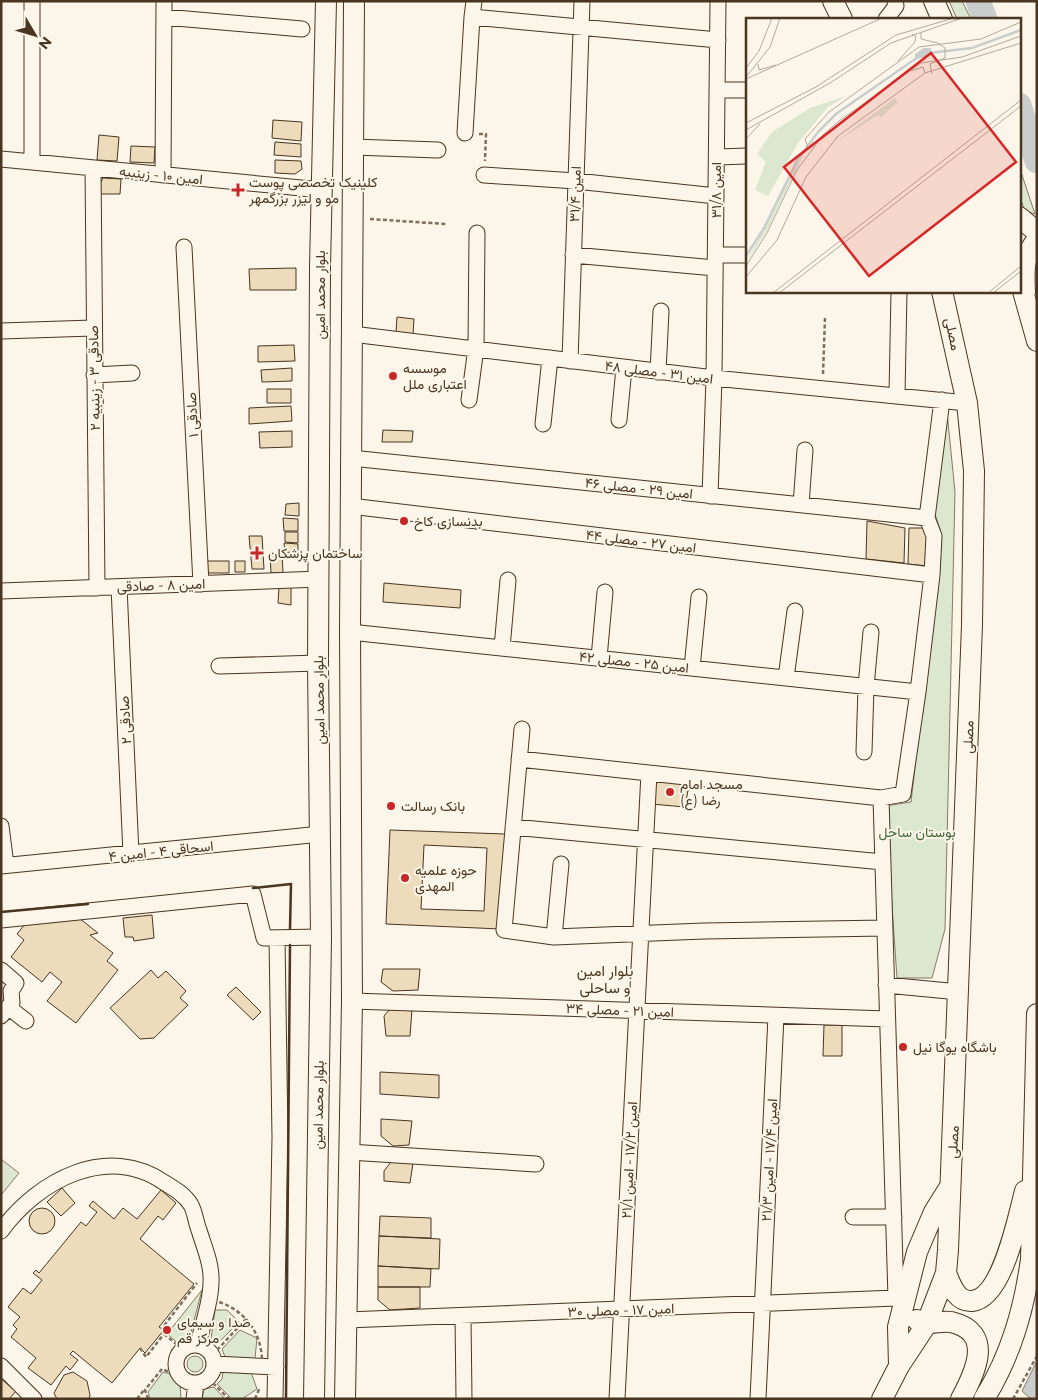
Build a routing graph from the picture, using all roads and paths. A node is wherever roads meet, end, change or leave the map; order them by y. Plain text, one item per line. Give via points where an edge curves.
1 (32, 1) edge
2 (164, 1) edge
3 (326, 1) edge
4 (354, 1) edge
5 (474, 1) edge
6 (582, 1) edge
7 (718, 1) edge
8 (833, 1) edge
9 (895, 1) edge
10 (934, 1) edge
11 (164, 17) junction
12 (472, 17) junction
13 (842, 18) edge
14 (887, 18) edge
15 (942, 18) edge
16 (581, 28) junction
17 (302, 29) dead end
18 (718, 40) junction
19 (717, 90) junction
20 (746, 90) edge
21 (465, 133) joint
22 (354, 148) junction
23 (438, 150) dead end
24 (746, 156) edge
25 (716, 157) junction
26 (1, 159) edge
27 (32, 162) junction
28 (93, 168) junction
29 (163, 175) junction
30 (484, 175) joint
31 (576, 181) junction
32 (322, 190) junction
33 (716, 196) junction
34 (353, 218) junction
35 (1020, 218) edge
36 (446, 224) dead end
37 (1037, 232) edge
38 (477, 233) dead end
39 (1037, 240) edge
40 (184, 247) dead end
41 (573, 255) junction
42 (746, 255) edge
43 (716, 262) junction
44 (1020, 281) edge
45 (898, 292) edge
46 (942, 292) edge
47 (1025, 299) junction
48 (661, 311) dead end
49 (825, 318) dead end
50 (93, 328) junction
51 (1, 331) edge
52 (352, 334) junction
53 (1037, 341) edge
54 (476, 348) junction
55 (550, 358) junction
56 (570, 361) junction
57 (624, 368) junction
58 (658, 372) junction
59 (132, 373) dead end
60 (94, 375) junction
61 (714, 378) junction
62 (823, 388) junction
63 (897, 395) junction
64 (469, 400) dead end
65 (942, 400) junction
66 (967, 403) junction
67 (619, 420) dead end
68 (543, 424) dead end
69 (805, 450) dead end
70 (351, 458) junction
71 (710, 496) junction
72 (801, 505) junction
73 (350, 506) junction
74 (927, 518) junction
75 (932, 575) junction
76 (351, 578) junction
77 (320, 579) junction
78 (508, 580) dead end
79 (200, 584) junction
80 (119, 587) junction
81 (97, 588) junction
82 (1, 591) edge
83 (605, 592) dead end
84 (699, 597) dead end
85 (795, 611) dead end
86 (350, 632) junction
87 (871, 632) dead end
88 (502, 648) junction
89 (599, 658) junction
90 (318, 663) junction
91 (219, 666) dead end
92 (692, 668) junction
93 (786, 678) junction
94 (866, 687) junction
95 (918, 692) junction
96 (522, 729) dead end
97 (864, 752) dead end
98 (519, 759) junction
99 (649, 774) junction
100 (881, 798) junction
101 (1, 826) edge
102 (513, 827) junction
103 (321, 834) junction
104 (645, 839) junction
105 (131, 854) junction
106 (883, 862) junction
107 (561, 864) dead end
108 (4, 865) edge
109 (1, 920) edge
110 (885, 928) junction
111 (641, 933) junction
112 (321, 937) junction
113 (278, 938) junction
114 (554, 938) junction
115 (1, 970) edge
116 (886, 985) junction
117 (959, 992) junction
118 (352, 1000) junction
119 (637, 1011) junction
120 (5, 1012) edge
121 (1037, 1014) edge
122 (776, 1016) junction
123 (888, 1019) junction
124 (26, 1021) dead end
125 (349, 1152) junction
126 (536, 1164) dead end
127 (1033, 1165) junction
128 (950, 1186) junction
129 (853, 1217) dead end
130 (894, 1217) junction
131 (1, 1231) edge
132 (946, 1273) junction
133 (197, 1282) dead end
134 (899, 1303) junction
135 (761, 1305) junction
136 (621, 1309) junction
137 (463, 1316) junction
138 (246, 1320) junction
139 (347, 1320) junction
140 (926, 1325) junction
141 (164, 1334) junction
142 (192, 1344) junction
143 (140, 1348) dead end
144 (1037, 1356) edge
145 (215, 1357) junction
146 (1, 1366) edge
147 (899, 1366) junction
148 (276, 1367) junction
149 (213, 1383) dead end
150 (190, 1384) junction
151 (145, 1390) junction
152 (25, 1395) edge
153 (137, 1399) edge
154 (148, 1399) edge
155 (194, 1399) edge
156 (229, 1399) edge
157 (275, 1399) edge
158 (314, 1399) edge
159 (344, 1399) edge
160 (464, 1399) edge
161 (617, 1399) edge
162 (758, 1399) edge
163 (882, 1399) edge
164 (961, 1399) edge
165 (984, 1399) edge
166 (1013, 1399) edge

1 - 27 street
2 - 11 street
3 - 32 main road, بلوار محمد امین
4 - 22 main road
5 - 12 street
6 - 16 street, امین ۳۱/۴
7 - 18 street, امین ۳۱/۸
8 - 13 main road
9 - 14 street via 896,6
10 - 15 main road
11 - 17 street
11 - 29 street
12 - 16 street
12 - 21 street
16 - 18 street
16 - 31 street, امین ۳۱/۴
18 - 19 street, امین ۳۱/۸
19 - 20 street
19 - 25 street, امین ۳۱/۸
21 - 30 path via 486,134
22 - 23 street
22 - 34 main road
24 - 25 street
25 - 33 street, امین ۳۱/۸
26 - 27 street, امین ۱۰ - زینبیه
27 - 28 street, امین ۱۰ - زینبیه
28 - 29 street, امین ۱۰ - زینبیه
28 - 50 street, صادقی ۳ - زینبیه ۲
29 - 32 street, امین ۱۰ - زینبیه
30 - 31 street
31 - 33 street
31 - 41 street, امین ۳۱/۴
32 - 77 main road, بلوار محمد امین
33 - 43 street, امین ۳۱/۸
34 - 36 path
34 - 52 main road
35 - 37 main road
38 - 54 street
39 - 47 main road via 1027,253 1024,264
40 - 79 street, صادقی ۱
41 - 43 street
41 - 56 street, امین ۳۱/۴
42 - 43 street
43 - 61 street, امین ۳۱/۸
44 - 47 main road
45 - 63 street
46 - 66 main road, مصلی
47 - 53 main road
48 - 58 street
49 - 62 path
50 - 51 street
50 - 60 street, صادقی ۳ - زینبیه ۲
52 - 54 street, امین ۳۱ - مصلی ۴۸
52 - 70 main road
54 - 55 street, امین ۳۱ - مصلی ۴۸
54 - 64 street
55 - 56 street, امین ۳۱ - مصلی ۴۸
55 - 68 street
56 - 57 street, امین ۳۱ - مصلی ۴۸
57 - 58 street, امین ۳۱ - مصلی ۴۸
57 - 67 street
58 - 61 street, امین ۳۱ - مصلی ۴۸
59 - 60 street
60 - 81 street, صادقی ۳ - زینبیه ۲
61 - 62 street, امین ۳۱ - مصلی ۴۸
61 - 71 street, امین ۳۱/۸
62 - 63 street, امین ۳۱ - مصلی ۴۸
63 - 65 street, امین ۳۱ - مصلی ۴۸
65 - 66 street, امین ۳۱ - مصلی ۴۸
65 - 74 street
66 - 117 main road, مصلی via 974,500
69 - 72 street
70 - 71 street, امین ۲۹ - مصلی ۴۶
70 - 73 main road
71 - 72 street, امین ۲۹ - مصلی ۴۶
72 - 74 street, امین ۲۹ - مصلی ۴۶
73 - 75 street, امین ۲۷ - مصلی ۴۴
73 - 76 main road
74 - 75 street via 934,536
75 - 95 street
76 - 77 main road
76 - 86 main road
77 - 79 street, امین ۸ - صادقی
77 - 90 main road, بلوار محمد امین
78 - 88 street
79 - 80 street, امین ۸ - صادقی
80 - 81 street, امین ۸ - صادقی
80 - 105 street, صادقی ۲
81 - 82 street, امین ۸ - صادقی
83 - 89 street
84 - 92 street
85 - 93 street
86 - 88 street, امین ۲۵ - مصلی ۴۲
86 - 118 main road
87 - 94 street
88 - 89 street, امین ۲۵ - مصلی ۴۲
89 - 92 street, امین ۲۵ - مصلی ۴۲
90 - 91 street
90 - 103 main road, بلوار محمد امین
92 - 93 street, امین ۲۵ - مصلی ۴۲
93 - 94 street, امین ۲۵ - مصلی ۴۲
94 - 95 street, امین ۲۵ - مصلی ۴۲
94 - 97 street
95 - 100 street via 903,794
96 - 98 street
98 - 99 street
98 - 102 street
99 - 100 street
99 - 104 street, امین ۱۷/۲ - امین ۲۱/۱
100 - 106 street
101 - 108 street
102 - 104 street
102 - 114 street via 504,930
103 - 105 street, اسحاقی ۴ - امین ۴
103 - 112 main road, بلوار محمد امین
104 - 106 street
104 - 111 street, امین ۱۷/۲ - امین ۲۱/۱
105 - 108 street, اسحاقی ۴ - امین ۴
106 - 110 street
107 - 114 street
109 - 113 street via 254,894 264,938
110 - 111 street
110 - 116 street
111 - 114 street
111 - 119 street, امین ۱۷/۲ - امین ۲۱/۱
112 - 113 street
112 - 158 main road, بلوار محمد امین
113 - 148 street via 280,1138
115 - 120 street via 16,983 11,990 12,1003
116 - 117 street
116 - 123 street
117 - 128 main road, مصلی
118 - 119 street, امین ۲۱ - مصلی ۳۴
118 - 125 main road
119 - 122 street, امین ۲۱ - مصلی ۳۴
119 - 136 street, امین ۱۷/۲ - امین ۲۱/۱
120 - 124 street
121 - 127 main road
122 - 123 street, امین ۲۱ - مصلی ۳۴
122 - 135 street, امین ۱۷/۴ - امین ۲۱/۳
123 - 130 street
125 - 126 street
125 - 139 main road
127 - 132 main road via 1001,1272 990,1292 979,1300 967,1302 957,1296
127 - 165 main road via 1031,1259 1026,1295 1014,1338
128 - 132 main road, مصلی
128 - 134 main road via 934,1212
129 - 130 street
130 - 134 street
131 - 142 street via 46,1185 68,1175 117,1166 138,1169 158,1178 192,1206 209,1261 211,1282
132 - 140 main road
133 - 141 path via 163,1327 167,1330
134 - 135 street, امین ۱۷ - مصلی ۳۰
134 - 140 main road
134 - 147 main road
135 - 136 street, امین ۱۷ - مصلی ۳۰
135 - 162 street, امین ۱۷/۴ - امین ۲۱/۳
136 - 137 street, امین ۱۷ - مصلی ۳۰
136 - 161 street, امین ۱۷/۲ - امین ۲۱/۱
137 - 139 street, امین ۱۷ - مصلی ۳۰
137 - 160 street
138 - 145 path
138 - 145 path via 258,1335 262,1362
138 - 145 path via 225,1304 213,1300 207,1342
139 - 159 main road
140 - 147 main road
140 - 164 main road via 950,1322 963,1326 978,1344 972,1379
141 - 142 path via 180,1347
141 - 143 path via 146,1357
142 - 145 street
142 - 150 street via 181,1351 176,1363 180,1375
144 - 166 path
145 - 148 street
145 - 150 street via 207,1379
146 - 152 street
147 - 163 main road
148 - 157 street
149 - 156 path
150 - 151 path via 162,1369
150 - 155 street
151 - 153 path
151 - 154 path

